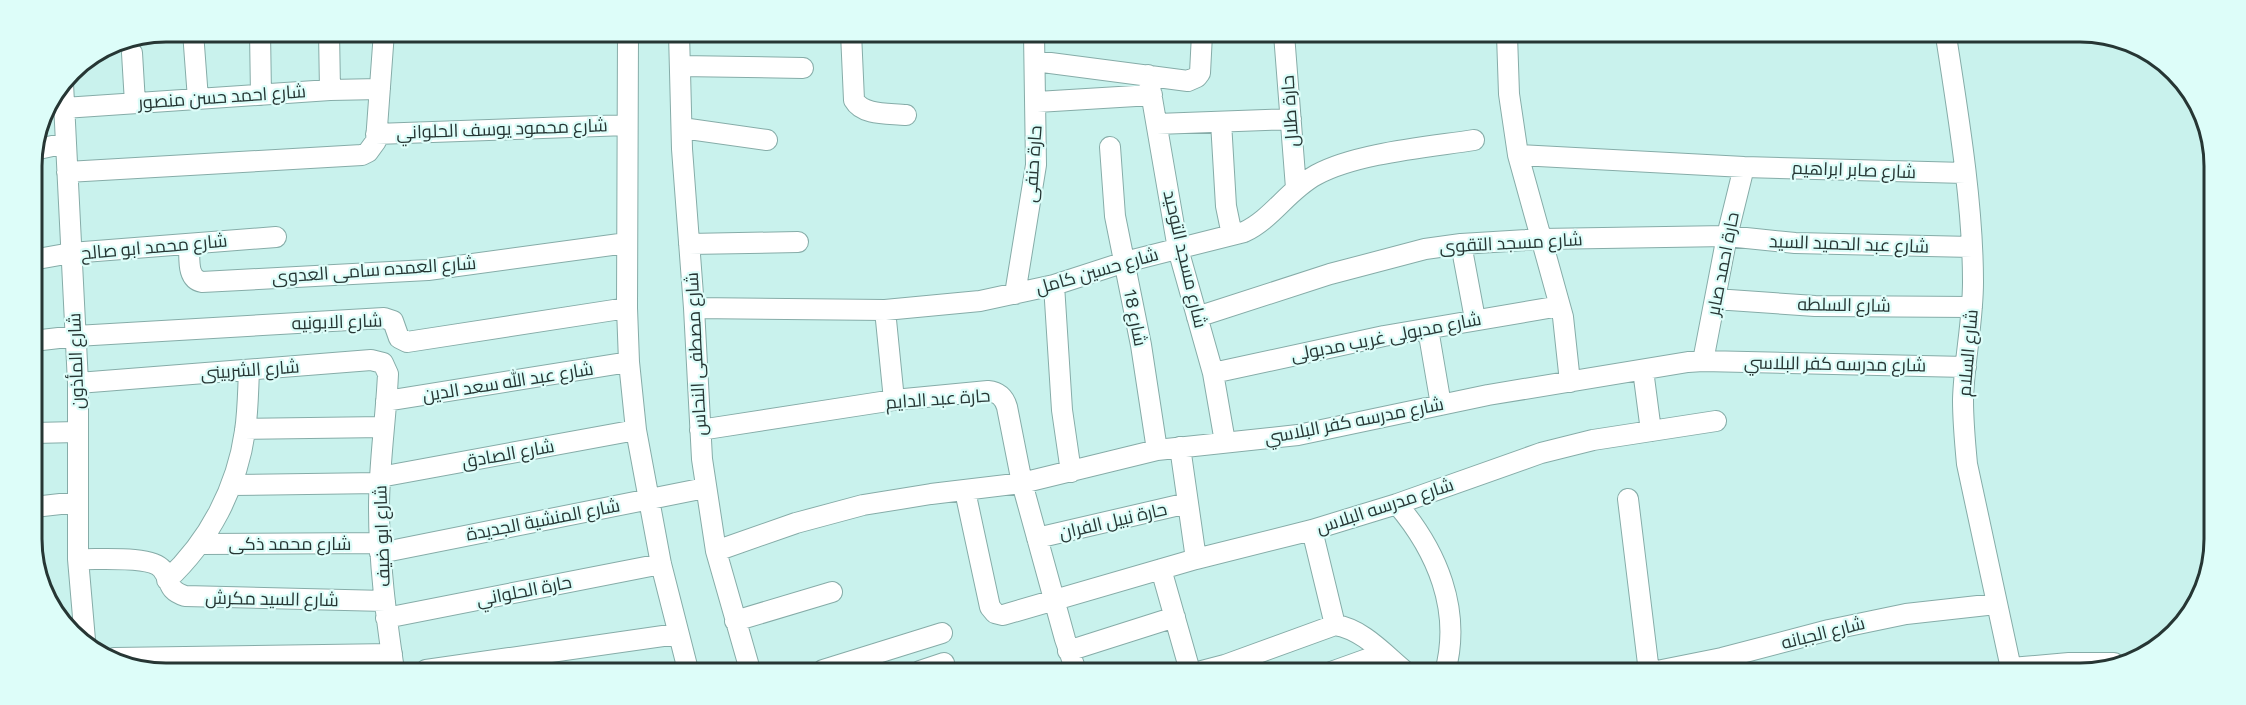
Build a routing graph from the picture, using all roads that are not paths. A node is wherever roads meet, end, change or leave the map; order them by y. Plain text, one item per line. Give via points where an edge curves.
1 (194, 42) edge
2 (260, 42) edge
3 (329, 42) edge
4 (383, 42) edge
5 (628, 42) edge
6 (679, 42) edge
7 (851, 42) edge
8 (1034, 42) edge
9 (1202, 42) edge
10 (1285, 42) edge
11 (1507, 42) edge
12 (1947, 42) edge
13 (132, 53) dead end
14 (1035, 61) junction
15 (680, 66) junction
16 (803, 68) dead end
17 (1148, 75) junction
18 (380, 89) junction
19 (330, 90) junction
20 (261, 95) junction
21 (1152, 95) junction
22 (64, 96) edge
23 (198, 99) junction
24 (1036, 102) junction
25 (135, 103) junction
26 (64, 108) junction
27 (906, 115) dead end
28 (1291, 119) junction
29 (1221, 122) junction
30 (1157, 124) junction
31 (627, 125) junction
32 (682, 128) junction
33 (376, 134) junction
34 (767, 140) dead end
35 (1474, 140) dead end
36 (66, 143) junction
37 (1110, 147) dead end
38 (43, 148) edge
39 (1518, 155) junction
40 (1744, 167) junction
41 (67, 172) junction
42 (1965, 173) junction
43 (1296, 188) junction
44 (1232, 235) junction
45 (1727, 236) junction
46 (276, 237) dead end
47 (1541, 239) junction
48 (798, 242) dead end
49 (627, 243) junction
50 (189, 244) junction
51 (689, 244) junction
52 (1461, 244) junction
53 (1972, 247) junction
54 (1178, 249) junction
55 (71, 253) junction
56 (42, 258) edge
57 (1125, 262) junction
58 (1054, 285) junction
59 (1015, 294) junction
60 (1715, 299) junction
61 (1560, 306) junction
62 (1972, 307) junction
63 (627, 308) junction
64 (694, 308) junction
65 (885, 310) junction
66 (1197, 317) junction
67 (1475, 319) junction
68 (1428, 328) junction
69 (76, 336) junction
70 (42, 340) edge
71 (1704, 361) junction
72 (629, 362) junction
73 (1966, 367) junction
74 (1643, 370) junction
75 (249, 371) junction
76 (1212, 373) junction
77 (1570, 382) junction
78 (78, 383) junction
79 (894, 400) junction
80 (386, 401) junction
81 (1441, 405) junction
82 (1716, 421) dead end
83 (384, 427) junction
84 (245, 429) junction
85 (636, 430) junction
86 (700, 430) junction
87 (1651, 431) junction
88 (78, 432) junction
89 (42, 434) edge
90 (1225, 442) junction
91 (1180, 447) junction
92 (1157, 450) junction
93 (1071, 472) junction
94 (380, 480) junction
95 (1022, 483) junction
96 (231, 485) junction
97 (705, 488) junction
98 (965, 491) junction
99 (649, 499) junction
100 (1628, 499) dead end
101 (78, 502) junction
102 (1188, 503) junction
103 (1397, 504) junction
104 (42, 506) edge
105 (1312, 530) junction
106 (1037, 538) junction
107 (200, 544) junction
108 (380, 548) junction
109 (716, 551) junction
110 (78, 559) junction
111 (1196, 559) junction
112 (662, 564) junction
113 (1161, 569) junction
114 (167, 580) junction
115 (832, 592) dead end
116 (1055, 600) junction
117 (1996, 604) junction
118 (385, 610) junction
119 (1175, 617) junction
120 (735, 621) junction
121 (1335, 626) junction
122 (84, 632) edge
123 (942, 633) dead end
124 (677, 634) junction
125 (1068, 651) junction
126 (1384, 653) junction
127 (132, 658) edge
128 (550, 661) edge
129 (393, 662) edge
130 (522, 663) edge
131 (686, 663) edge
132 (748, 663) edge
133 (846, 663) edge
134 (1073, 663) edge
135 (1188, 663) edge
136 (1238, 663) edge
137 (1356, 663) edge
138 (1396, 663) edge
139 (1447, 663) edge
140 (1650, 663) edge
141 (1697, 663) edge
142 (2010, 663) edge
143 (2069, 663) edge
144 (2088, 663) edge

1 - 23 street
2 - 20 street
3 - 19 street
4 - 18 street
5 - 31 street
6 - 15 street, شارع مصطفى النحاس
7 - 27 street via 856,104 867,111
8 - 14 street, حارة حنفى
9 - 17 street via 1197,77 1188,81
10 - 28 street, حارة طلال
11 - 39 street via 1509,94
12 - 42 street, شارع السلام
13 - 25 street
14 - 17 street
14 - 24 street, حارة حنفى
15 - 16 street
15 - 32 street, شارع مصطفى النحاس
17 - 21 street, شارع مسجد التوحيد
18 - 19 street, شارع احمد حسن منصور
18 - 33 street
19 - 20 street, شارع احمد حسن منصور
20 - 23 street, شارع احمد حسن منصور
21 - 24 street
21 - 30 street, شارع مسجد التوحيد
22 - 26 street, شارع المأذون
23 - 25 street, شارع احمد حسن منصور
24 - 59 street, حارة حنفى via 1036,165
25 - 26 street, شارع احمد حسن منصور
26 - 36 street, شارع المأذون
28 - 29 street
28 - 43 street, حارة طلال
29 - 30 street
29 - 44 street
30 - 54 street, شارع مسجد التوحيد
31 - 33 street, شارع محمود يوسف الحلواني
31 - 49 street
32 - 34 street
32 - 51 street, شارع مصطفى النحاس
33 - 41 street via 368,152 356,156
35 - 43 street, شارع حسين كامل via 1340,165
36 - 38 street
36 - 41 street, شارع المأذون
37 - 57 street, شارع 18 via 1115,216
39 - 40 street, شارع صابر ابراهيم
39 - 47 street
40 - 42 street, شارع صابر ابراهيم
40 - 45 street, حارة احمد صابر
41 - 55 street, شارع المأذون
42 - 53 street, شارع السلام
43 - 44 street, شارع حسين كامل via 1260,223
44 - 54 street, شارع حسين كامل
45 - 47 street, شارع مسجد التقوى
45 - 53 street, شارع عبد الحميد السيد via 1795,243
45 - 60 street, حارة احمد صابر
46 - 50 street, شارع محمد ابو صالح
47 - 52 street, شارع مسجد التقوى
47 - 61 street
48 - 51 street
49 - 50 street, شارع العمده سامى العدوى via 428,270 202,282 191,274
49 - 63 street
50 - 55 street, شارع محمد ابو صالح
51 - 64 street, شارع مصطفى النحاس
52 - 66 street, شارع مسجد التقوى via 1425,249 1330,274
52 - 67 street
53 - 62 street, شارع السلام
54 - 57 street, شارع حسين كامل
54 - 66 street, شارع مسجد التوحيد
55 - 56 street, شارع محمد ابو صالح
55 - 69 street, شارع المأذون
57 - 58 street, شارع حسين كامل
57 - 92 street, شارع 18
58 - 59 street, شارع حسين كامل
58 - 93 street via 1062,410
59 - 65 street, شارع حسين كامل
60 - 62 street, شارع السلطه via 1815,306
60 - 71 street, حارة احمد صابر
61 - 67 street, شارع مدبولى غريب مدبولى
61 - 77 street
62 - 73 street, شارع السلام
63 - 69 street, شارع الابونيه via 406,342 399,338 393,321 384,318
63 - 72 street
64 - 65 street, شارع حسين كامل
64 - 86 street, شارع مصطفى النحاس
65 - 79 street
66 - 76 street, شارع مسجد التوحيد
67 - 68 street, شارع مدبولى غريب مدبولى
68 - 76 street, شارع مدبولى غريب مدبولى
68 - 81 street
69 - 70 street, شارع الابونيه
69 - 78 street, شارع المأذون
71 - 73 street, شارع مدرسه كفر البلاسي
71 - 74 street, شارع مدرسه كفر البلاسي
72 - 80 street, شارع عبد الله سعد الدين
72 - 85 street
73 - 117 street, شارع السلام via 1963,399 1967,464
74 - 77 street, شارع مدرسه كفر البلاسي
74 - 87 street
75 - 78 street, شارع الشربينى
75 - 80 street, شارع الشربينى via 377,360 388,374
75 - 84 street
76 - 90 street, شارع مسجد التوحيد
77 - 81 street, شارع مدرسه كفر البلاسي
78 - 88 street, شارع المأذون
79 - 86 street, حارة عبد الدايم
79 - 95 street, حارة عبد الدايم via 988,391 998,394 1007,407
80 - 83 street, شارع ابو ضيف
81 - 90 street, شارع مدرسه كفر البلاسي via 1298,435
82 - 87 street, شارع مدرسه البلاس
83 - 84 street
83 - 94 street, شارع ابو ضيف
84 - 96 street
85 - 94 street, شارع الصادق
85 - 99 street
86 - 97 street, شارع مصطفى النحاس
87 - 103 street, شارع مدرسه البلاس via 1541,453
88 - 89 street
88 - 101 street, شارع المأذون
90 - 91 street, شارع مدرسه كفر البلاسي
91 - 92 street, شارع مدرسه كفر البلاسي
91 - 102 street
92 - 93 street, شارع مدرسه كفر البلاسي
93 - 95 street, شارع مدرسه كفر البلاسي
94 - 96 street, شارع الصادق
94 - 108 street, شارع ابو ضيف
95 - 98 street, شارع مدرسه كفر البلاسي
95 - 106 street, حارة عبد الدايم
96 - 107 street
97 - 99 street, شارع المنشية الجديدة
97 - 109 street, شارع مصطفى النحاس
98 - 109 street, شارع مدرسه كفر البلاسي via 896,499 840,511
98 - 116 street, شارع مدرسه البلاس via 992,610 1003,615
99 - 108 street, شارع المنشية الجديدة
99 - 112 street
100 - 140 street
101 - 104 street
101 - 110 street, شارع المأذون
102 - 106 street, حارة نبيل الفران
102 - 111 street
103 - 105 street, شارع مدرسه البلاس
103 - 139 street via 1425,541 1444,584 1451,630
105 - 111 street, شارع مدرسه البلاس
105 - 121 street
106 - 116 street, حارة عبد الدايم
107 - 108 street, شارع محمد ذكى
107 - 114 street
108 - 118 street, شارع ابو ضيف
109 - 120 street, شارع مصطفى النحاس
110 - 114 street, شارع السيد مكرش via 151,561 162,568
110 - 122 street, شارع المأذون
111 - 113 street, شارع مدرسه البلاس
112 - 118 street, حارة الحلواني
112 - 124 street
113 - 116 street, شارع مدرسه البلاس
113 - 119 street
114 - 118 street, شارع السيد مكرش via 171,589 185,597
115 - 120 street
116 - 125 street, حارة عبد الدايم
117 - 141 street, شارع الجبانه via 1906,614
117 - 142 street, شارع السلام
118 - 129 street, شارع ابو ضيف
119 - 125 street
119 - 135 street
120 - 132 street, شارع مصطفى النحاس
121 - 126 street via 1353,631
121 - 136 street
123 - 133 street
124 - 128 street
124 - 131 street
125 - 134 street, حارة عبد الدايم
126 - 137 street
126 - 138 street
127 - 129 street
128 - 130 street
143 - 144 street

